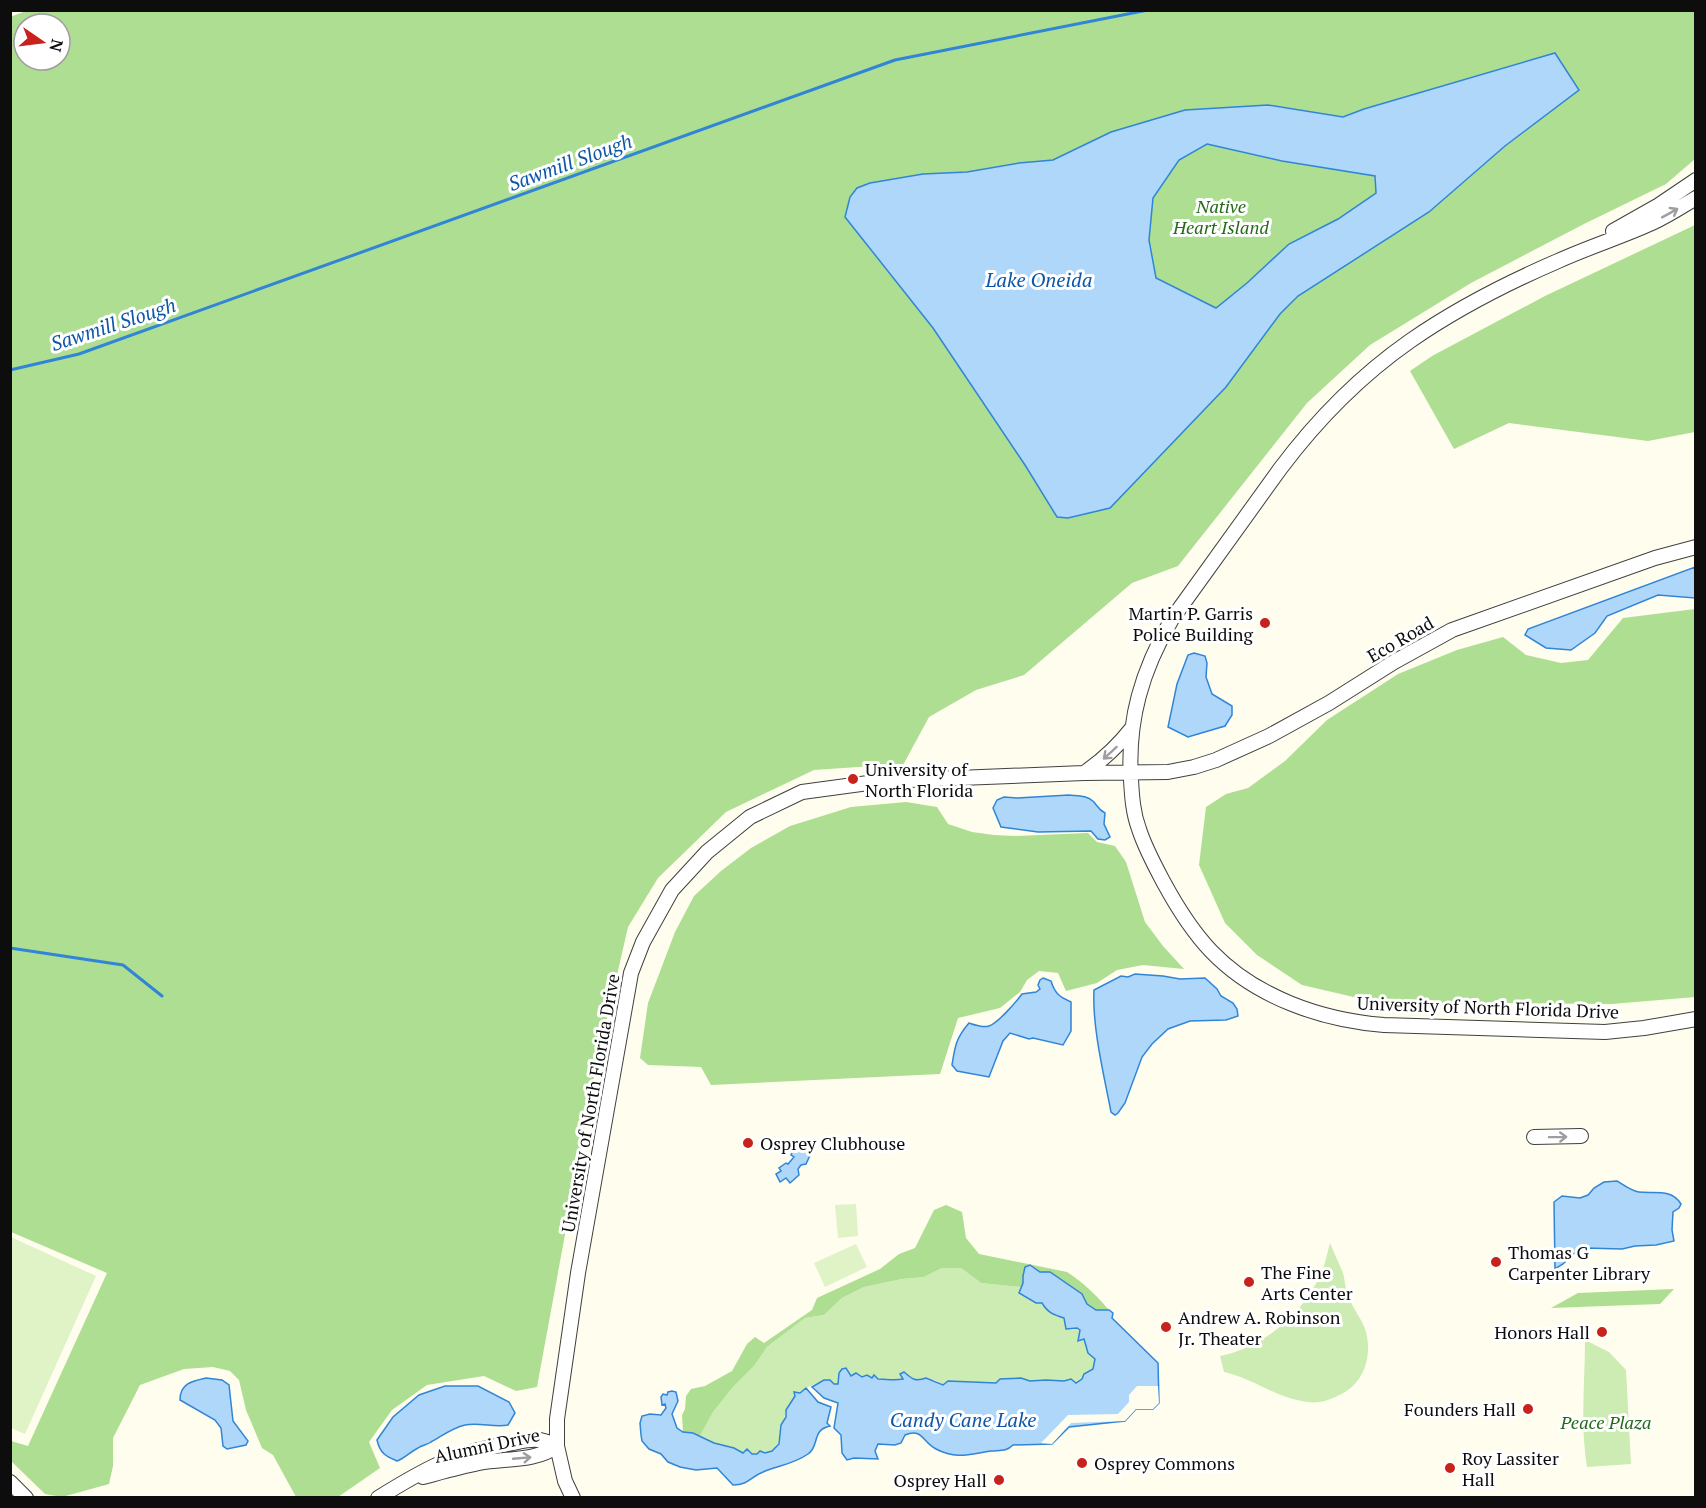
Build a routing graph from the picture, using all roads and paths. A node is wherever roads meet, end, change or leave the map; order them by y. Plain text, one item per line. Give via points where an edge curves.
1 (1695, 180) edge
2 (1695, 198) edge
3 (1558, 261) junction
4 (1695, 547) edge
5 (1132, 728) junction
6 (1130, 772) junction
7 (1084, 773) junction
8 (1695, 1019) edge
9 (1581, 1136) dead end
10 (1534, 1137) dead end
11 (557, 1446) junction
12 (10, 1482) edge
13 (26, 1497) edge
14 (378, 1497) edge
15 (573, 1497) edge

1 - 3 street, University of North Florida Drive via 1659,205
3 -> 2 street, University of North Florida Drive via 1653,223
3 - 5 street, University of North Florida Drive via 1478,300 1410,341 1354,387 1316,425 1172,619 1146,669
4 - 6 street, Eco Road via 1452,630 1279,731 1226,756 1168,772
5 - 6 street, University of North Florida Drive
5 -> 7 street via 1101,762
6 - 7 street, University of North Florida Drive
6 - 8 street, University of North Florida Drive via 1132,805 1139,830 1178,909 1211,951 1279,999 1332,1017 1384,1025 1605,1032
7 - 11 street, University of North Florida Drive via 883,781 802,792 750,817 707,852 672,890 643,942 629,982 575,1288 556,1419
10 -> 9 street
11 - 14 street, Alumni Drive via 537,1456 479,1463 404,1482
11 - 15 street, University of North Florida Drive
12 - 13 street

